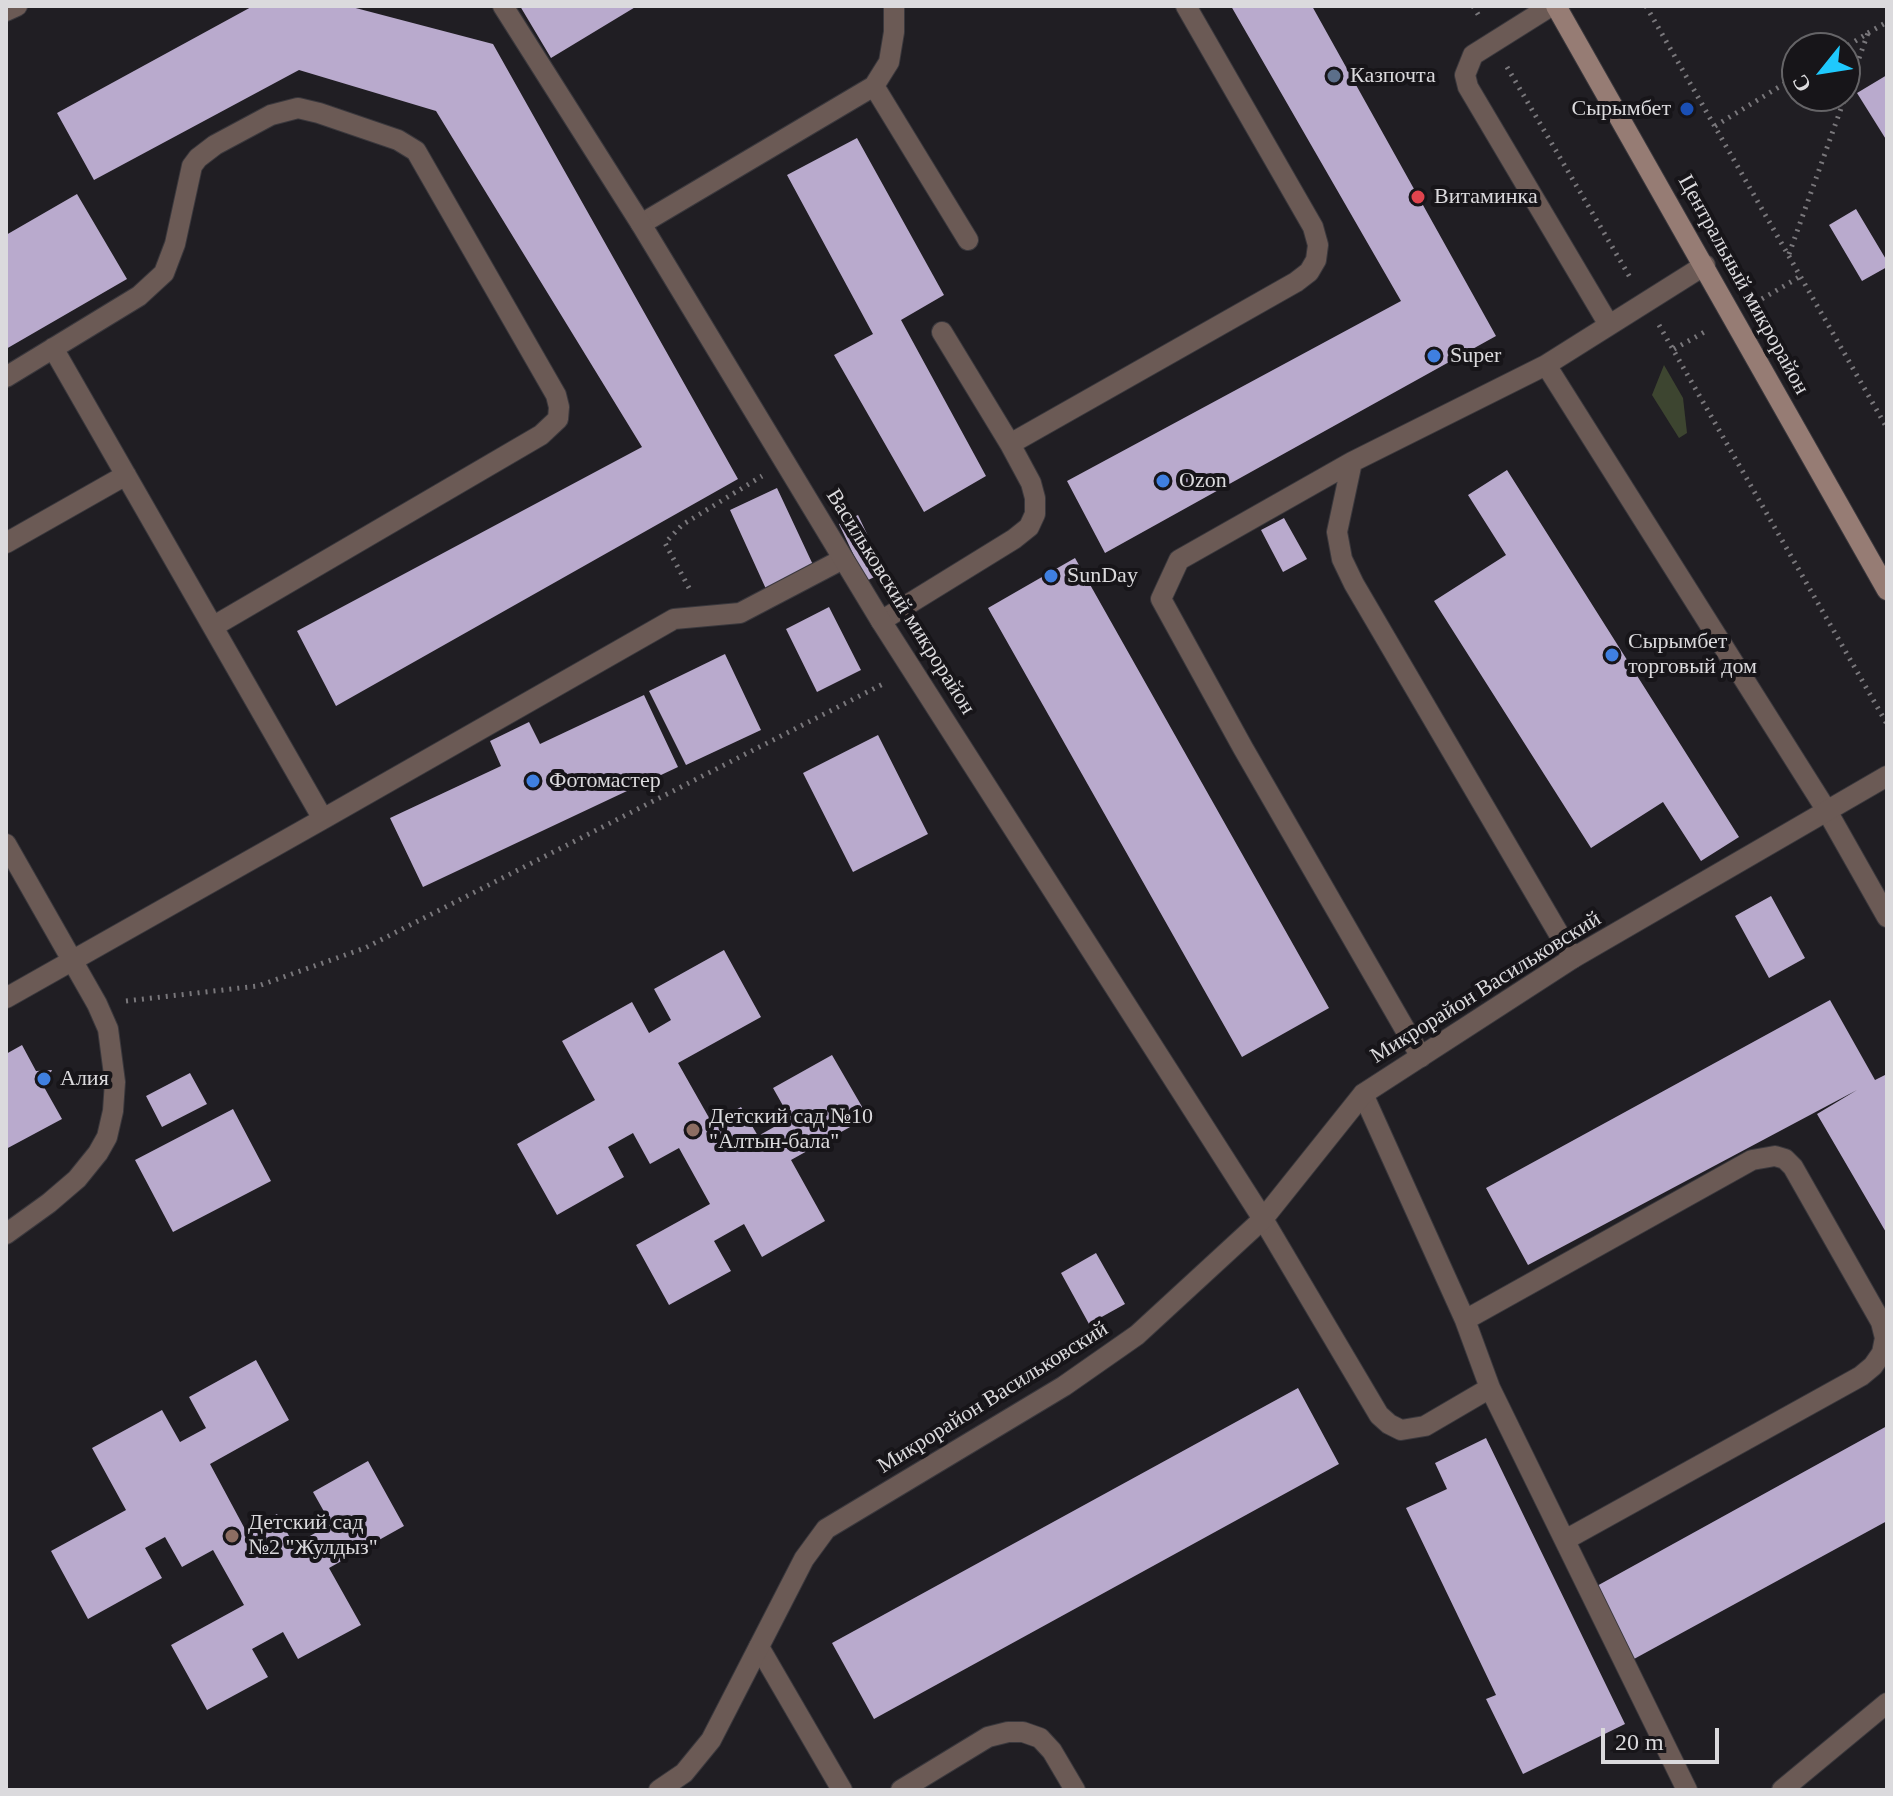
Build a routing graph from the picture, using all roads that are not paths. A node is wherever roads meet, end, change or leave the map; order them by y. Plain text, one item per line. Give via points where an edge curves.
1 (17, 6) edge
2 (503, 6) edge
3 (894, 6) edge
4 (1186, 6) edge
5 (1554, 6) edge
6 (6, 11) edge
7 (874, 86) junction
8 (641, 224) junction
9 (968, 240) dead end
10 (1705, 265) junction
11 (1609, 325) junction
12 (942, 332) dead end
13 (53, 348) junction
14 (1546, 365) junction
15 (6, 377) edge
16 (1010, 444) junction
17 (1352, 462) junction
18 (126, 475) junction
19 (6, 543) edge
20 (843, 559) junction
21 (1887, 590) edge
22 (881, 621) junction
23 (214, 626) junction
24 (1887, 776) edge
25 (1827, 811) junction
26 (323, 819) junction
27 (6, 844) edge
28 (1887, 917) edge
29 (1573, 958) junction
30 (72, 961) junction
31 (6, 998) edge
32 (1421, 1057) junction
33 (1363, 1094) junction
34 (1263, 1219) junction
35 (6, 1234) edge
36 (1465, 1320) junction
37 (1490, 1388) junction
38 (1565, 1540) junction
39 (759, 1647) junction
40 (1887, 1703) edge
41 (659, 1790) edge
42 (842, 1790) edge
43 (901, 1790) edge
44 (1075, 1790) edge
45 (1687, 1790) edge
46 (1782, 1790) edge

1 - 6 street
2 - 8 street, Васильковский микрорайон
3 - 7 street via 889,62
4 - 16 street via 1313,227 1316,260 1296,282
5 - 10 main road, Центральный микрорайон
5 - 11 street via 1473,55 1465,75
7 - 8 street
7 - 9 street
8 - 20 street, Васильковский микрорайон
10 - 11 street
10 - 21 main road, Центральный микрорайон
11 - 14 street
12 - 16 street
13 - 15 street
13 - 18 street
13 - 23 street via 139,296 164,273 192,166 206,150 271,115 309,109 407,144 422,160 556,395 558,419 541,435
14 - 17 street
14 - 25 street
16 - 22 street via 1035,498 1029,527
17 - 29 street via 1337,532 1342,559
17 - 32 street via 1179,560 1161,599
18 - 19 street
18 - 23 street
20 - 22 street, Васильковский микрорайон
20 - 26 street via 740,613 674,619
22 - 34 street, Васильковский микрорайон
23 - 26 street
24 - 25 street, Микрорайон Васильковский
25 - 28 street
25 - 29 street, Микрорайон Васильковский
26 - 30 street
27 - 30 street
29 - 32 street, Микрорайон Васильковский
30 - 31 street
30 - 35 street via 108,1029 113,1111 107,1137 77,1179
32 - 33 street, Микрорайон Васильковский
33 - 34 street, Микрорайон Васильковский
33 - 36 street
34 - 37 street, Васильковский микрорайон via 1389,1424 1401,1430 1425,1426
34 - 39 street, Микрорайон Васильковский via 1113,1353 826,1529 804,1559
36 - 37 street
36 - 38 street via 1752,1160 1775,1156 1793,1167 1881,1322 1882,1353 1861,1376
37 - 38 street
38 - 45 street
39 - 41 street, Микрорайон Васильковский via 700,1756
39 - 42 street
40 - 46 street
43 - 44 street via 988,1737 1023,1732 1040,1738 1052,1751

